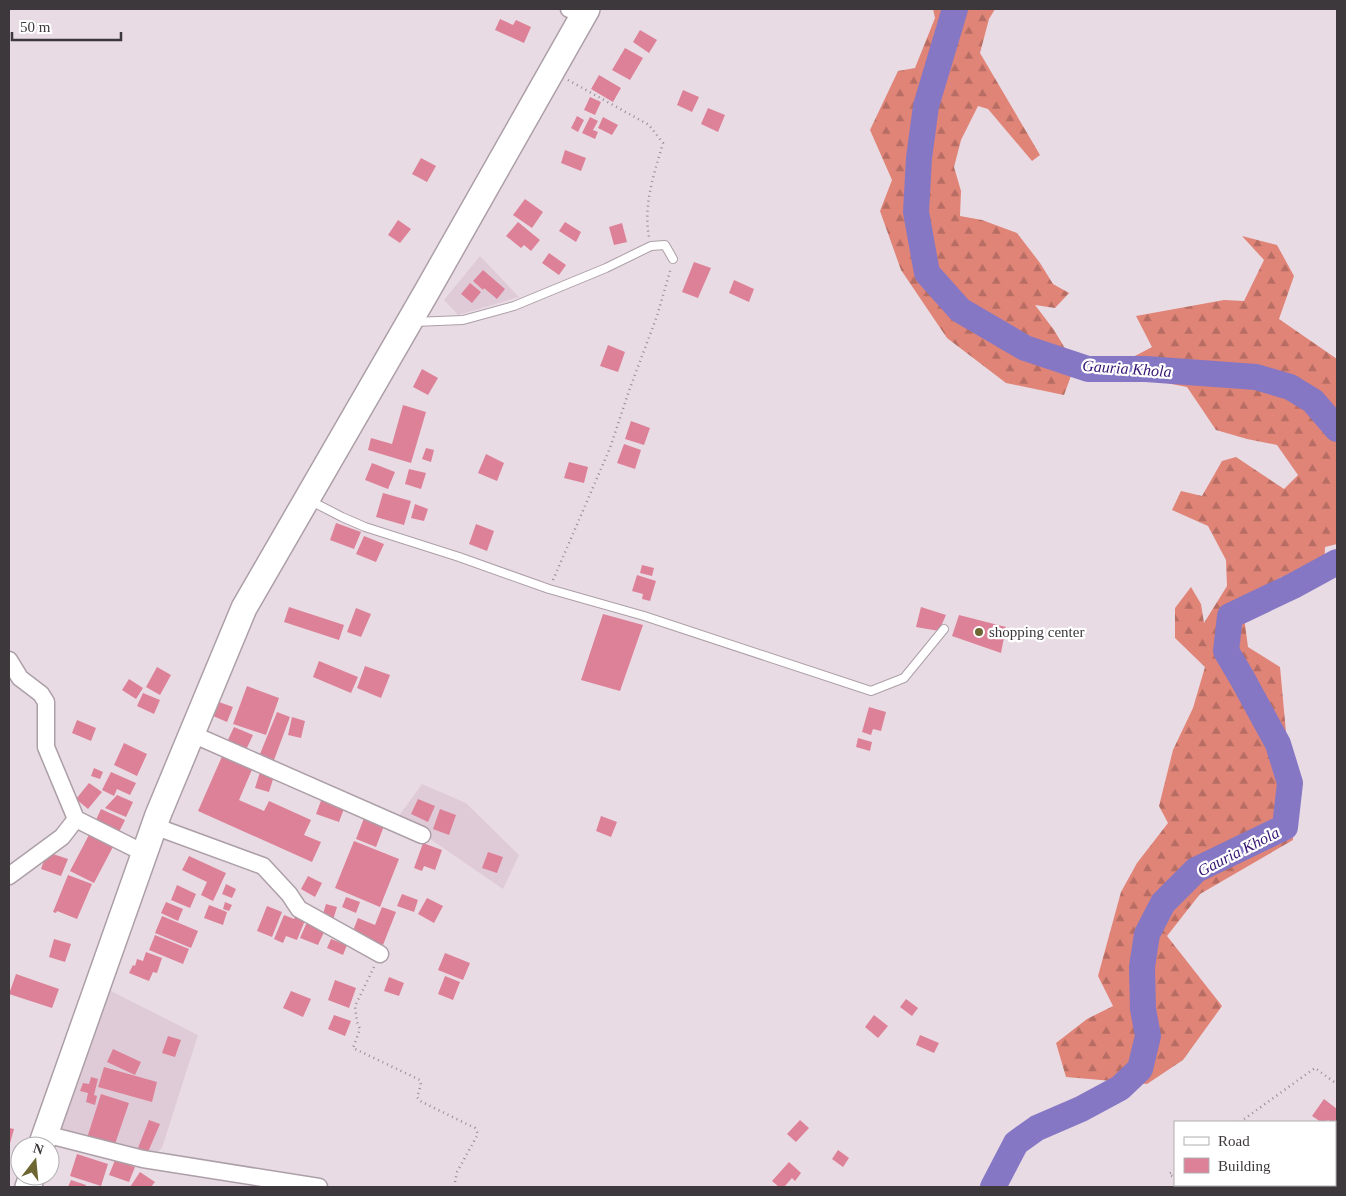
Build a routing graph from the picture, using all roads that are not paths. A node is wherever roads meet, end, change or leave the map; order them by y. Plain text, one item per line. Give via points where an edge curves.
1 (580, 10) edge
2 (674, 259) road end
3 (409, 322) junction
4 (307, 499) junction
5 (944, 629) dead end
6 (9, 660) edge
7 (192, 734) junction
8 (76, 819) junction
9 (154, 826) junction
10 (422, 835) dead end
11 (144, 853) junction
12 (9, 876) edge
13 (380, 954) road end
14 (44, 1136) edge
15 (60, 1143) edge
16 (319, 1187) edge

1 - 3 main road via 551,71
2 - 3 lane via 664,245 651,246 514,306 463,320
3 - 4 main road
4 - 5 lane via 366,527 871,691 904,678
4 - 7 main road via 244,608
6 - 8 street via 20,678 46,702 46,746
7 - 9 main road
7 - 10 street
8 - 11 street
8 - 12 street via 62,837
9 - 11 main road
9 - 13 street via 263,866 299,909
11 - 14 main road
15 - 16 street via 143,1160

